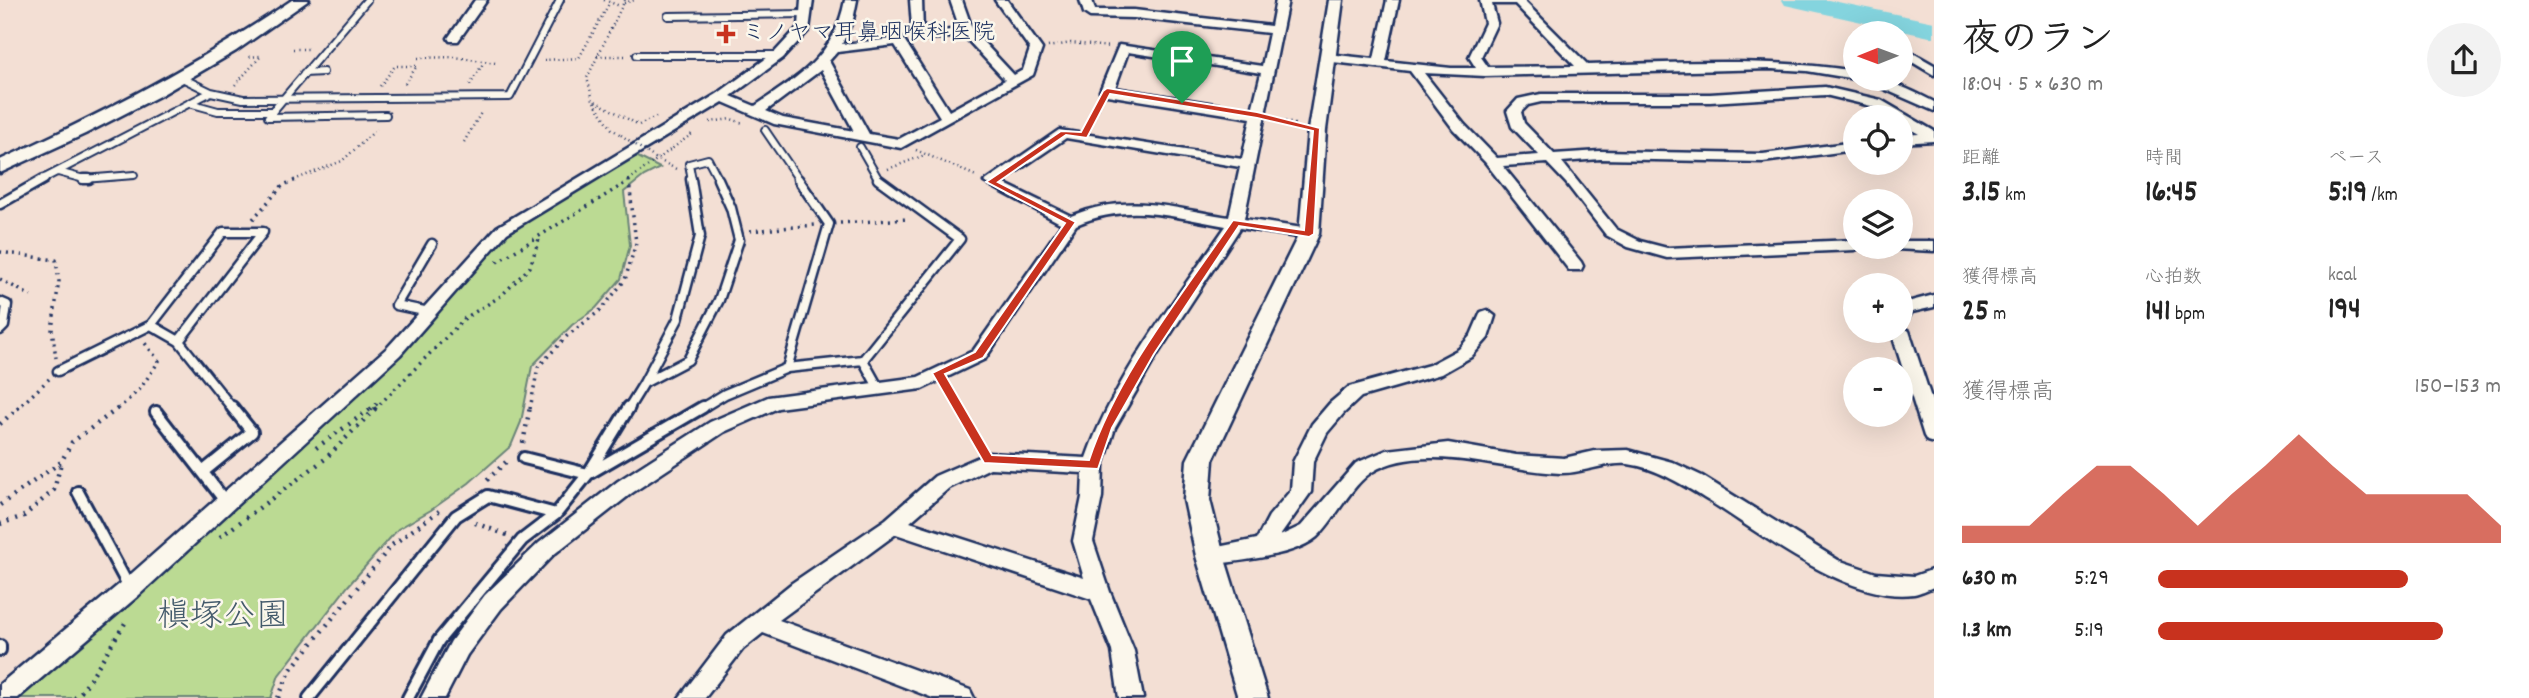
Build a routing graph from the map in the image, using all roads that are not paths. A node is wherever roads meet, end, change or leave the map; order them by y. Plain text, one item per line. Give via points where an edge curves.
1 (286, 0) edge
2 (302, 0) edge
3 (367, 0) edge
4 (481, 0) edge
5 (560, 0) edge
6 (851, 0) edge
7 (916, 0) edge
8 (956, 0) edge
9 (1001, 0) edge
10 (1086, 0) edge
11 (1282, 0) edge
12 (1336, 0) edge
13 (1393, 0) edge
14 (807, 7) edge
15 (668, 16) dead end
16 (1275, 30) junction
17 (967, 32) junction
18 (917, 37) junction
19 (454, 38) dead end
20 (899, 41) junction
21 (836, 48) junction
22 (636, 55) road end
23 (779, 55) junction
24 (1913, 57) edge
25 (1328, 58) junction
26 (823, 62) junction
27 (1379, 65) junction
28 (1414, 68) junction
29 (1932, 68) edge
30 (1266, 70) junction
31 (1586, 70) junction
32 (323, 72) dead end
33 (1485, 72) junction
34 (304, 73) junction
35 (1843, 73) edge
36 (180, 77) junction
37 (1013, 82) junction
38 (1903, 91) edge
39 (211, 92) junction
40 (722, 97) junction
41 (282, 98) junction
42 (189, 103) junction
43 (1934, 107) edge
44 (272, 111) junction
45 (756, 112) junction
46 (386, 115) road end
47 (1257, 115) junction
48 (947, 118) junction
49 (765, 130) dead end
50 (1934, 137) edge
51 (1913, 138) edge
52 (861, 141) junction
53 (1843, 147) edge
54 (0, 158) edge
55 (1550, 158) junction
56 (1493, 163) junction
57 (1247, 164) junction
58 (0, 167) edge
59 (58, 172) junction
60 (134, 175) dead end
61 (0, 204) edge
62 (1071, 222) junction
63 (1236, 222) junction
64 (1309, 234) junction
65 (432, 244) dead end
66 (1843, 246) edge
67 (1913, 246) edge
68 (1934, 246) edge
69 (1575, 266) dead end
70 (1934, 301) edge
71 (0, 302) edge
72 (1913, 306) edge
73 (429, 312) junction
74 (1487, 316) dead end
75 (151, 324) junction
76 (0, 330) edge
77 (179, 341) junction
78 (1904, 343) edge
79 (863, 360) junction
80 (787, 368) junction
81 (58, 371) road end
82 (644, 383) junction
83 (877, 387) junction
84 (156, 412) dead end
85 (1934, 436) edge
86 (518, 455) road end
87 (1093, 466) junction
88 (204, 471) junction
89 (588, 474) junction
90 (78, 492) dead end
91 (225, 500) junction
92 (556, 514) junction
93 (893, 525) junction
94 (1263, 548) junction
95 (1210, 556) junction
96 (1933, 579) edge
97 (130, 589) junction
98 (1099, 592) junction
99 (759, 622) junction
100 (439, 640) junction
101 (459, 648) junction
102 (1, 698) edge
103 (309, 698) edge
104 (408, 698) edge
105 (433, 698) edge
106 (691, 698) edge
107 (962, 698) edge
108 (1131, 698) edge
109 (1253, 698) edge

1 - 54 street via 139,90
2 - 36 street
3 - 34 lane
4 - 19 street
5 - 41 lane via 510,97
6 - 21 street via 849,20
7 - 18 street
8 - 17 street
9 - 37 street via 1035,49 1029,72
10 - 16 street via 1090,13
11 - 16 street
12 - 25 street
13 - 27 street
14 - 15 lane
14 - 23 street via 805,27
16 - 30 street
17 - 18 street
17 - 37 street
18 - 20 street
20 - 21 street
20 - 48 street
21 - 26 street
22 - 23 lane
23 - 40 street
24 - 29 street
25 - 27 street
25 - 64 street
26 - 45 street
26 - 52 street via 848,104
27 - 28 street
28 - 33 street
28 - 56 street
30 - 47 street
30 - 47 street via 1124,48 1107,91
31 - 33 street
31 - 33 street via 1518,1 1485,1 1491,23 1475,57
31 - 35 street via 1772,65
32 - 34 lane
34 - 41 lane
36 - 39 lane
36 - 58 street via 77,133
37 - 48 street
38 - 43 street
39 - 41 lane via 243,99
39 - 42 lane
40 - 45 street
40 - 73 street via 502,230
41 - 44 lane
42 - 44 lane via 218,111
42 - 59 lane
44 - 46 lane via 268,117
45 - 52 street
47 - 57 street
48 - 52 street via 901,144
49 - 80 lane via 829,224
50 - 51 street
50 - 55 street via 1875,103 1825,90 1710,99 1541,98 1523,102 1514,111 1517,124
52 - 79 lane via 880,182 960,239
53 - 55 street via 1763,158
55 - 56 street
55 - 66 street via 1611,232 1645,247 1667,253
56 - 69 street
57 - 62 street via 1064,132 991,182
57 - 63 street
59 - 60 lane via 85,179
59 - 61 lane
62 - 63 street via 1096,211 1131,206
62 - 83 street via 979,355 922,383
63 - 64 street
63 - 87 street via 1105,428
64 - 95 street via 1199,460 1197,500
65 - 73 lane via 396,305
67 - 68 street
70 - 72 street
71 - 76 lane via 7,305
73 - 91 street via 394,351
74 - 94 street via 1479,338 1465,353 1435,370 1355,392 1337,408 1319,429 1303,462 1301,492 1276,522
75 - 77 lane
75 - 77 lane via 223,232 263,232
75 - 81 lane
77 - 88 lane via 252,432
78 - 85 street
79 - 80 lane
79 - 83 lane
80 - 89 lane via 725,394
82 - 82 lane via 688,360 719,300 739,240 735,212 708,159 689,164 700,236 678,319
82 - 89 lane
83 - 101 street via 775,402 717,427 625,488 546,549 493,601
84 - 88 lane
86 - 89 lane
87 - 93 street via 988,460 942,482
87 - 98 street via 1083,541
88 - 91 lane
89 - 92 lane
90 - 97 lane
91 - 97 street
92 - 100 lane via 522,540
92 - 103 lane via 488,496 456,516
93 - 98 street
93 - 99 street
94 - 95 street
94 - 96 street via 1308,532 1363,468 1387,457 1448,450 1516,463 1564,466 1595,457 1628,457 1665,467 1695,482 1831,567 1876,582 1914,585
95 - 109 street
97 - 102 street
98 - 108 street via 1123,651
99 - 106 street via 735,642
99 - 107 street
100 - 101 lane
100 - 104 lane
101 - 105 street

